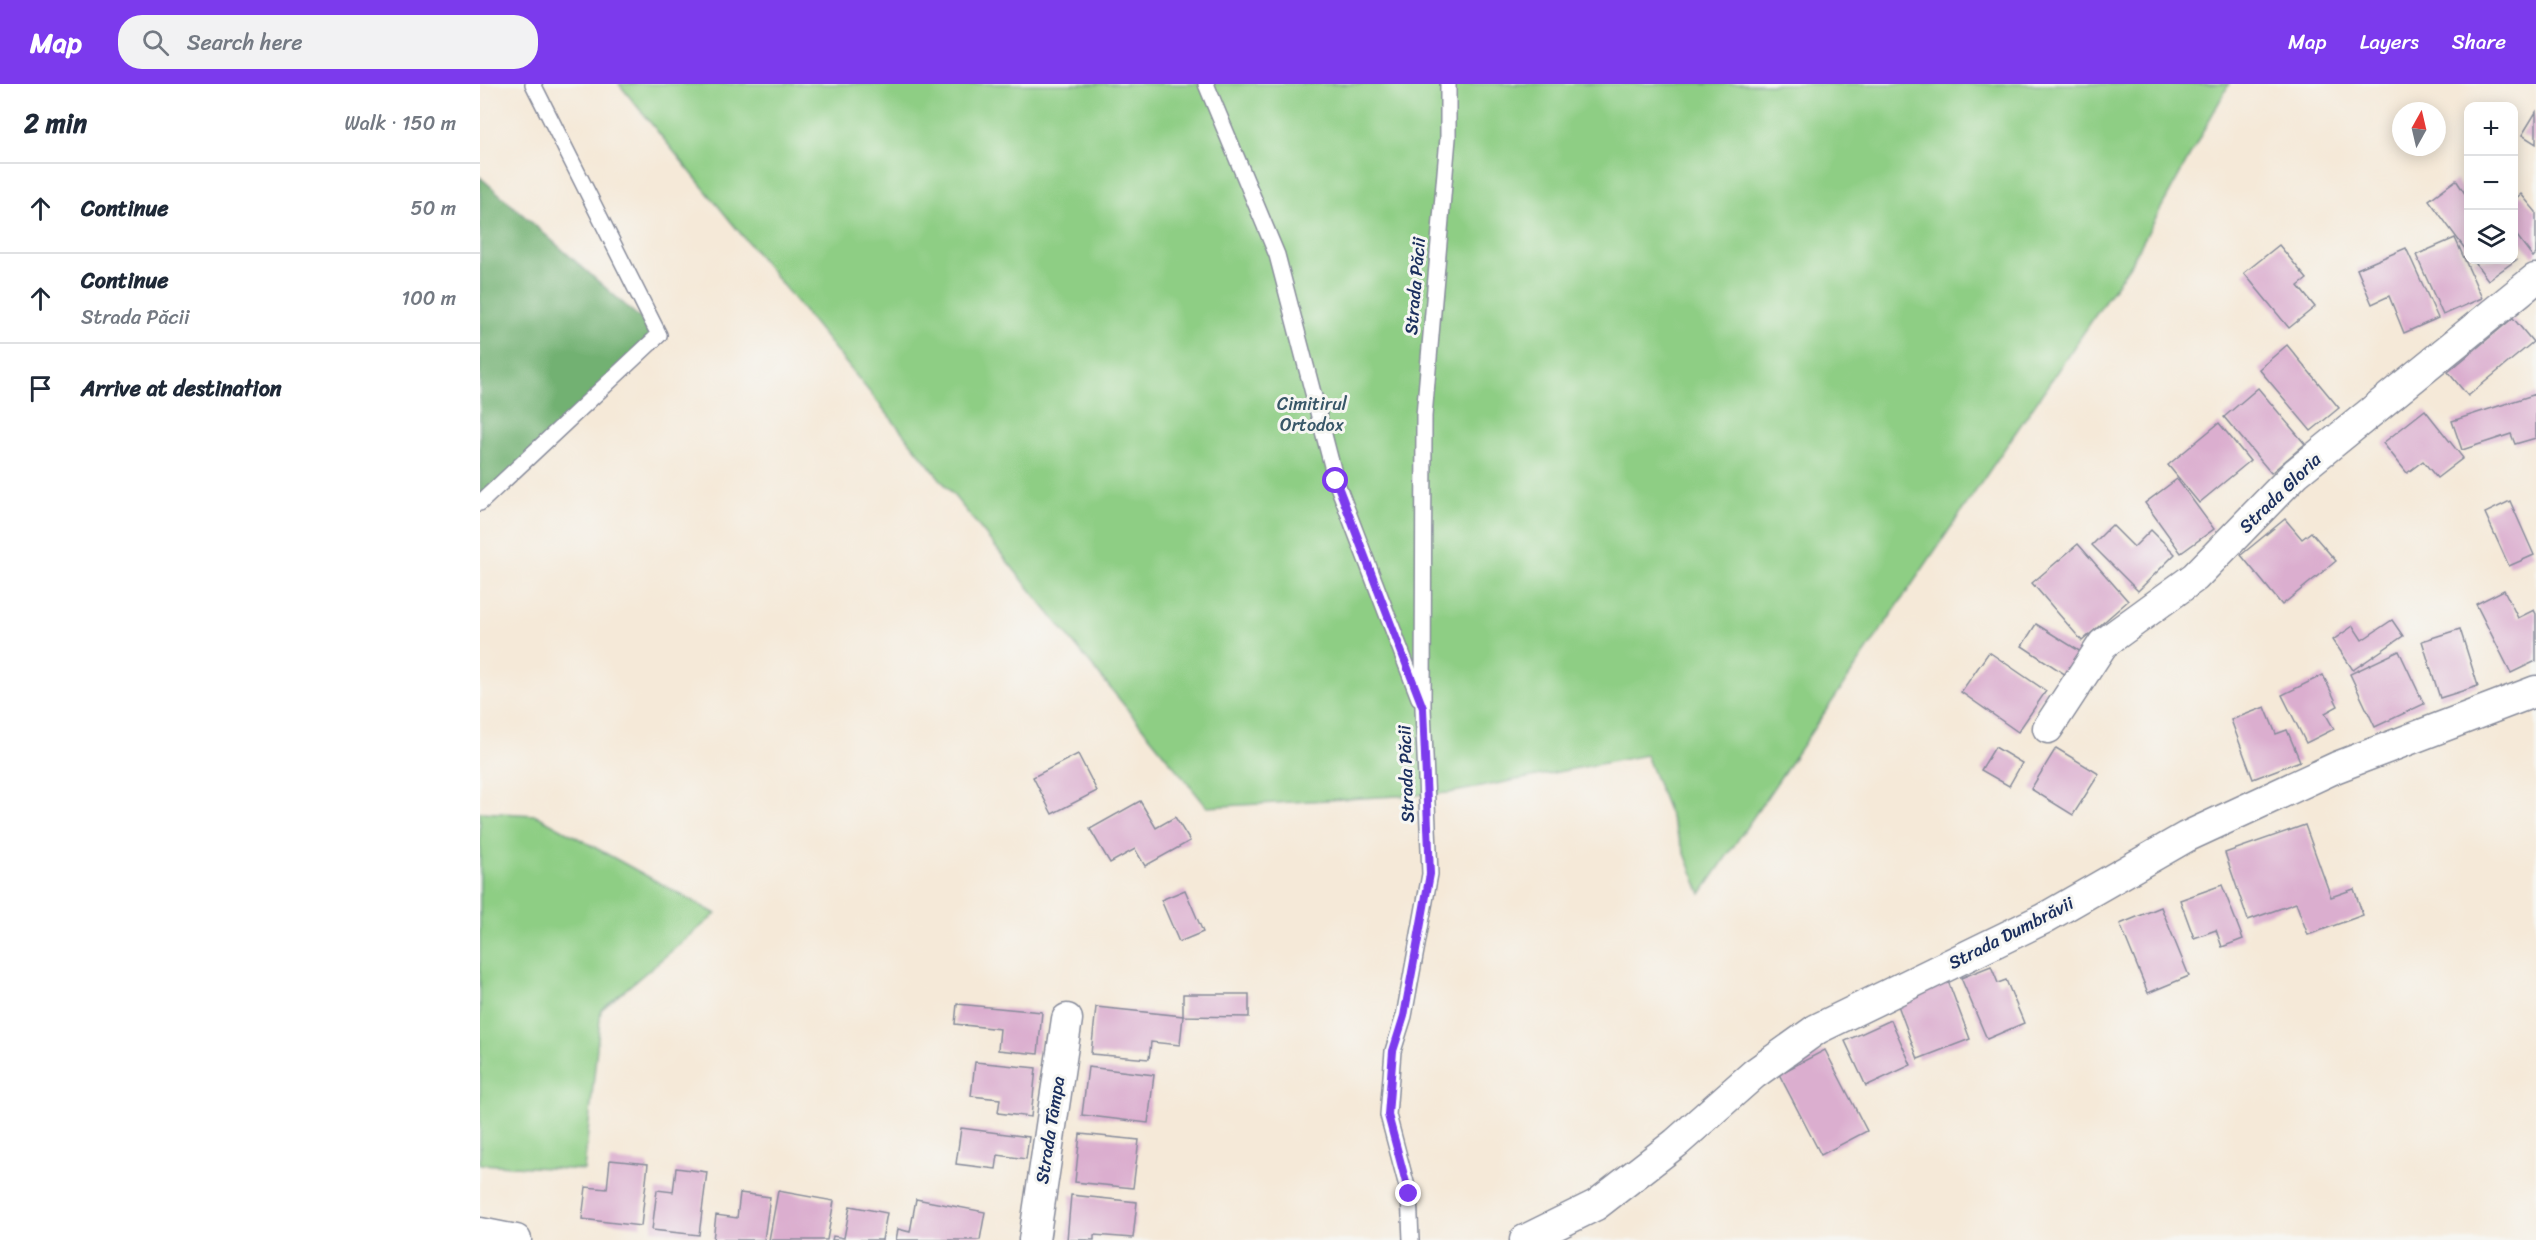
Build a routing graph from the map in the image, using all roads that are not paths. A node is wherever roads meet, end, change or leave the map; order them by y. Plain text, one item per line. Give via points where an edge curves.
1 (533, 84) edge
2 (1206, 84) edge
3 (1448, 84) edge
4 (2536, 279) edge
5 (480, 503) edge
6 (2536, 691) edge
7 (1423, 708) junction
8 (2049, 728) dead end
9 (1066, 1019) dead end
10 (480, 1233) edge
11 (516, 1240) edge
12 (1034, 1240) edge
13 (1411, 1240) edge
14 (1525, 1240) edge

1 - 5 lane via 659,335
2 - 7 lane via 1277,255 1336,481
3 - 7 lane, Strada Păcii via 1448,138 1424,416
4 - 8 street, Strada Gloria via 2296,473 2195,577 2103,644
6 - 14 street, Strada Dumbrăvii via 2337,767 2186,837 2043,919 1816,1029 1754,1074 1676,1143 1596,1205
7 - 13 lane, Strada Păcii via 1430,874 1404,1016 1393,1051 1388,1115 1409,1194
9 - 12 street, Strada Tâmpa
10 - 11 street

